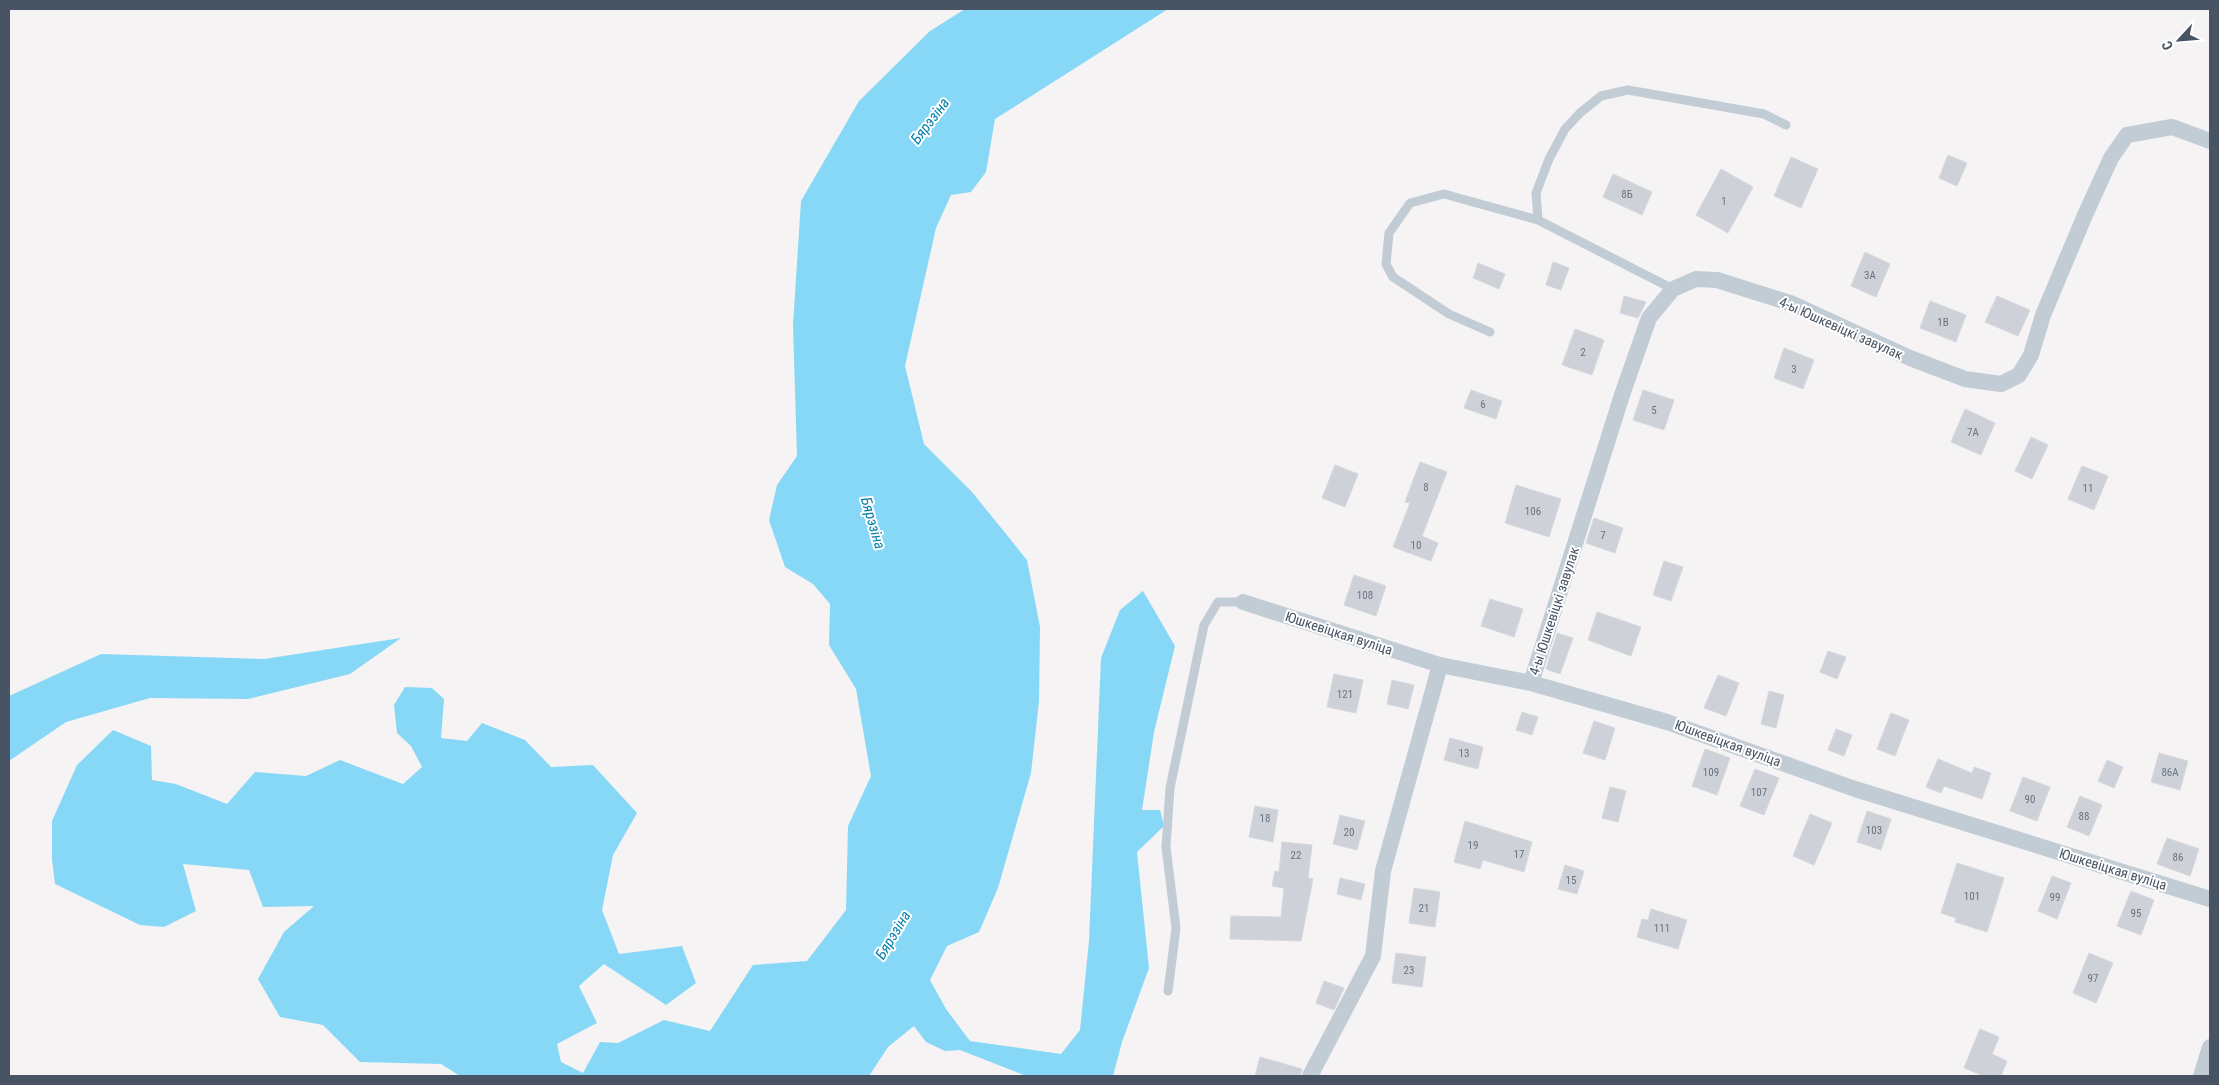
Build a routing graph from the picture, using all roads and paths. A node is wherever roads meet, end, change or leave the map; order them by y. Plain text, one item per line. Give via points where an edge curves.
1 (1786, 124) dead end
2 (2210, 141) edge
3 (1538, 220) junction
4 (1673, 289) junction
5 (1490, 332) dead end
6 (1243, 602) joint
7 (1440, 665) junction
8 (1531, 683) junction
9 (2210, 899) edge
10 (1168, 991) dead end
11 (2210, 1046) edge
12 (1310, 1076) edge
13 (2202, 1076) edge

1 - 3 lane via 1764,114 1628,90 1601,96 1565,129 1549,159 1536,193
2 - 4 street, 4-ы Юшкевіцкі завулак via 2172,127 2128,134 2111,158 2085,215 2043,315 2031,355 2019,374 2001,384 1965,379 1910,358 1793,304 1717,280 1696,279
3 - 4 lane
3 - 5 lane via 1444,194 1410,202 1389,233 1386,264 1393,277 1449,314
4 - 8 street, 4-ы Юшкевіцкі завулак via 1650,318 1626,382
6 - 7 street, Юшкевіцкая вуліца
6 - 10 lane via 1218,602 1204,624 1170,788 1166,847 1176,928
7 - 8 street, Юшкевіцкая вуліца
7 - 12 street via 1383,871 1373,956
8 - 9 street, Юшкевіцкая вуліца via 1667,722 1855,789
11 - 13 street

